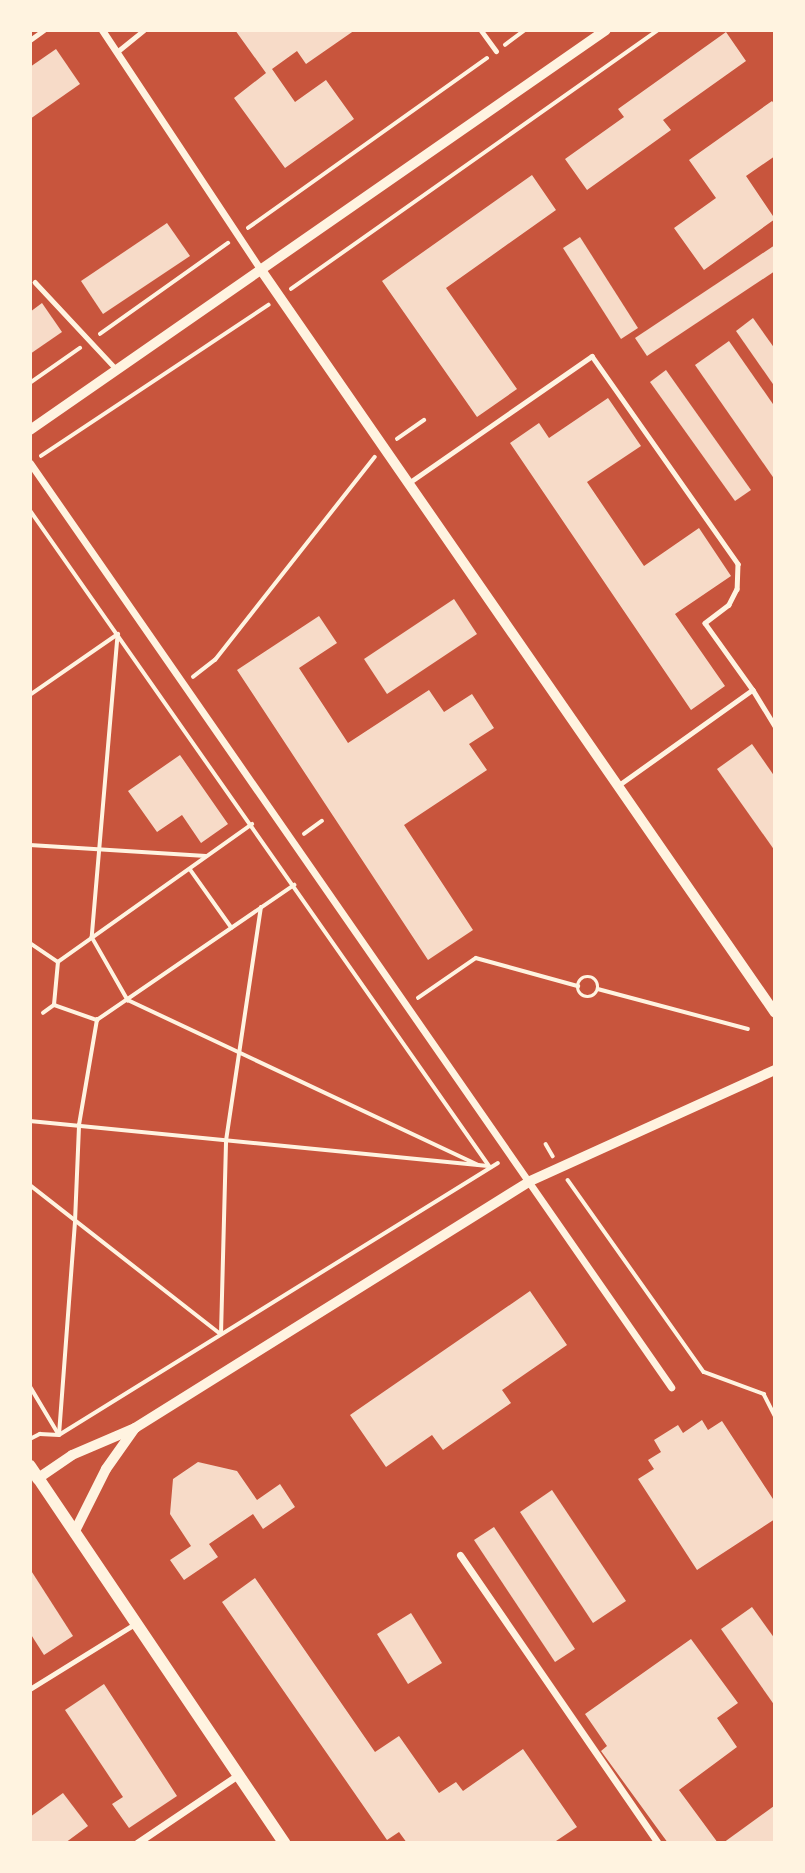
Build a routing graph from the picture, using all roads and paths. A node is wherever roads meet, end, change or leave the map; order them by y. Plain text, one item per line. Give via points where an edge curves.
1 (44, 30) edge
2 (103, 30) edge
3 (144, 30) edge
4 (481, 30) edge
5 (525, 30) edge
6 (606, 30) edge
7 (659, 30) edge
8 (30, 40) edge
9 (118, 51) junction
10 (496, 51) junction
11 (237, 236) junction
12 (261, 270) junction
13 (35, 282) dead end
14 (278, 299) junction
15 (90, 341) junction
16 (117, 370) junction
17 (30, 383) edge
18 (30, 430) edge
19 (30, 463) edge
20 (365, 465) dead end
21 (407, 483) junction
22 (30, 510) edge
23 (118, 634) junction
24 (183, 685) junction
25 (753, 691) junction
26 (30, 695) edge
27 (775, 726) edge
28 (617, 787) junction
29 (252, 824) junction
30 (30, 845) edge
31 (97, 849) junction
32 (208, 856) junction
33 (190, 869) junction
34 (294, 885) junction
35 (261, 908) junction
36 (232, 928) junction
37 (92, 937) junction
38 (30, 943) edge
39 (58, 962) junction
40 (578, 986) junction
41 (598, 989) junction
42 (128, 1000) junction
43 (54, 1005) junction
44 (406, 1006) junction
45 (43, 1013) dead end
46 (775, 1013) edge
47 (97, 1020) junction
48 (748, 1030) dead end
49 (238, 1053) junction
50 (775, 1070) edge
51 (30, 1121) edge
52 (79, 1125) junction
53 (226, 1141) junction
54 (512, 1158) junction
55 (478, 1165) junction
56 (559, 1166) junction
57 (490, 1167) junction
58 (528, 1182) junction
59 (30, 1185) edge
60 (75, 1222) junction
61 (221, 1334) junction
62 (30, 1387) edge
63 (671, 1387) dead end
64 (775, 1416) edge
65 (135, 1428) junction
66 (59, 1435) junction
67 (30, 1439) edge
68 (30, 1466) edge
69 (33, 1480) edge
70 (75, 1531) junction
71 (460, 1555) dead end
72 (136, 1623) junction
73 (30, 1689) edge
74 (238, 1775) junction
75 (143, 1842) edge
76 (284, 1843) edge
77 (658, 1843) edge

1 - 8 lane
2 - 9 street
3 - 9 lane
4 - 10 lane
5 - 10 path
6 - 12 street
7 - 14 path
9 - 11 street
10 - 11 path
11 - 12 street
11 - 15 path
12 - 14 street
12 - 16 street
13 - 15 lane
14 - 19 path
14 - 21 street
15 - 16 lane
15 - 17 path
16 - 18 street
19 - 24 street
20 - 24 path via 215,660
21 - 25 lane via 592,356 738,564 737,589 729,605 705,623
21 - 28 street
22 - 23 path
23 - 26 path
23 - 29 path
23 - 31 path
24 - 44 street
25 - 27 lane
25 - 28 lane
28 - 46 street
29 - 32 path
29 - 34 path
30 - 31 path
31 - 32 path
31 - 37 path
32 - 33 path
33 - 36 path
33 - 37 path
34 - 35 path
34 - 57 path
35 - 36 path
35 - 49 path
36 - 42 path
37 - 39 path
37 - 42 path
38 - 39 path
39 - 43 path
40 - 41 path via 586,997
40 - 41 path via 591,978
40 - 44 path via 476,958
41 - 48 path
42 - 47 path
42 - 49 path
43 - 45 path
43 - 47 path
44 - 54 street
47 - 52 path
49 - 53 path
49 - 55 path
50 - 56 street
51 - 52 path
52 - 53 path
52 - 60 path
53 - 55 path
53 - 61 path
54 - 57 path
54 - 58 street
55 - 57 path
56 - 58 street
56 - 64 path via 704,1372 764,1395
57 - 61 path
58 - 63 street
58 - 65 street
59 - 60 path
60 - 61 path
60 - 66 path
61 - 66 path
62 - 66 path
65 - 69 street via 72,1455
65 - 70 street via 106,1469
66 - 67 path via 40,1434
68 - 69 main road
69 - 70 main road
70 - 72 main road
71 - 77 street
72 - 73 lane
72 - 74 main road
74 - 75 street
74 - 76 main road

